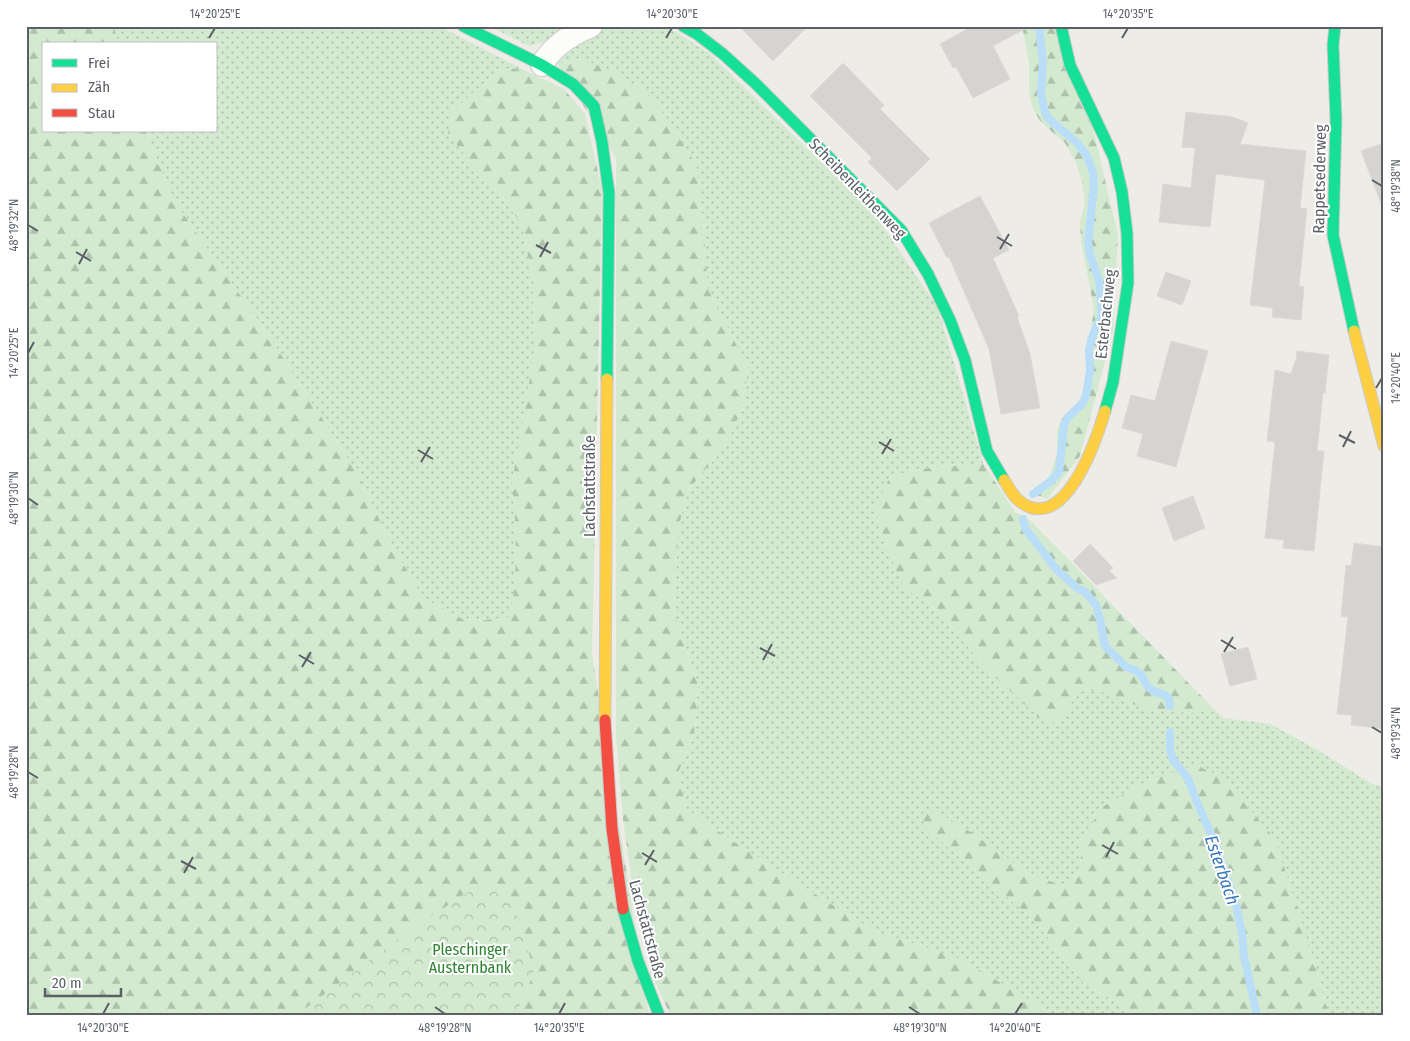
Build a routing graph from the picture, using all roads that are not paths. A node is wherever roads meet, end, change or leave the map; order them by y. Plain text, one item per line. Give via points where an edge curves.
1 (463, 26) edge
2 (591, 26) edge
3 (683, 26) edge
4 (1061, 26) edge
5 (1335, 26) edge
6 (542, 65) junction
7 (1384, 446) edge
8 (987, 451) joint
9 (658, 1015) edge

1 - 6 street, Lachstattstraße
2 - 6 street via 558,45
3 - 8 street, Scheibenleithenweg via 723,54 756,84 902,230 950,320 965,360
4 - 8 street, Esterbachweg via 1070,64 1114,158 1122,192 1128,283 1114,382 1094,442 1078,477 1063,498 1048,508 1033,508 1017,499
5 - 7 street, Rappetsederweg via 1333,235
6 - 9 street, Lachstattstraße via 573,84 594,106 609,193 605,649 609,786 616,869 646,984

